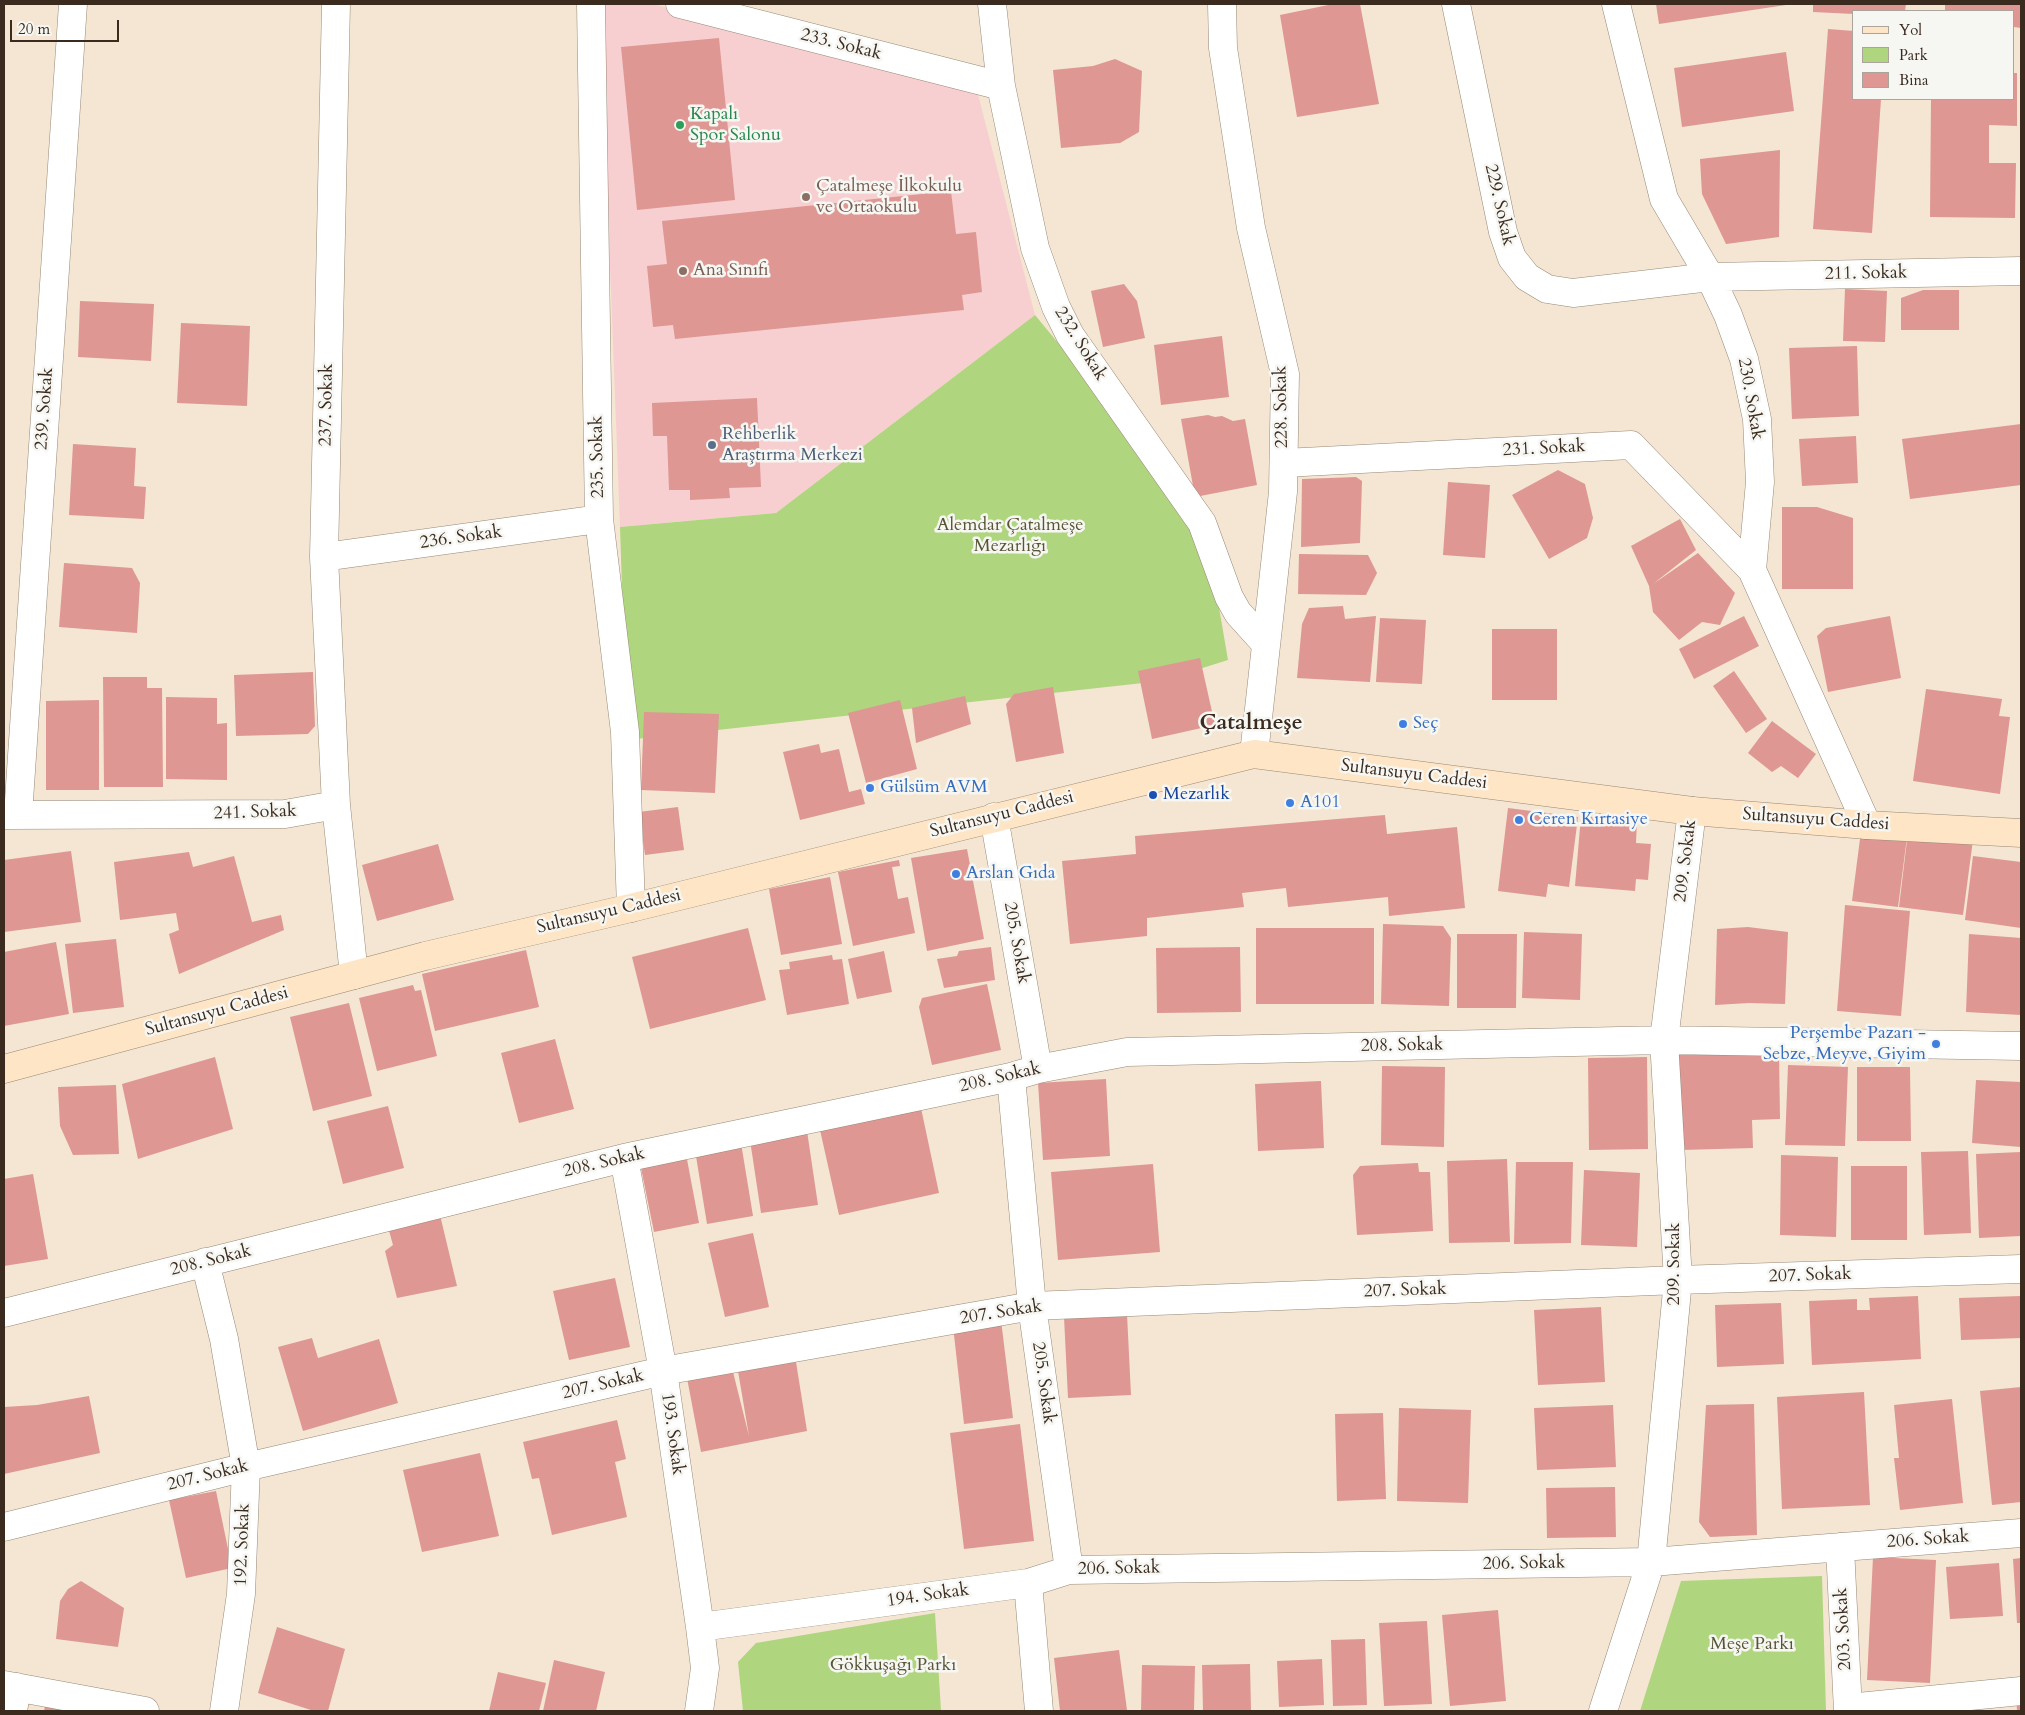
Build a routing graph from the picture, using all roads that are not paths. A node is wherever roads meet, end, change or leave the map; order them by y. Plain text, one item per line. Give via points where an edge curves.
1 (73, 4) edge
2 (336, 4) edge
3 (591, 4) edge
4 (680, 4) edge
5 (992, 4) edge
6 (1222, 4) edge
7 (1456, 4) edge
8 (1616, 4) edge
9 (1001, 86) junction
10 (2021, 271) edge
11 (1710, 277) junction
12 (1284, 463) junction
13 (599, 519) junction
14 (324, 557) junction
15 (1752, 570) junction
16 (1266, 644) junction
17 (1254, 754) junction
18 (336, 805) junction
19 (1692, 810) junction
20 (11, 815) edge
21 (994, 817) junction
22 (1867, 825) junction
23 (2021, 833) edge
24 (631, 908) junction
25 (354, 975) junction
26 (1664, 1040) junction
27 (2021, 1046) edge
28 (4, 1069) edge
29 (1038, 1069) junction
30 (1011, 1076) junction
31 (624, 1158) junction
32 (205, 1262) junction
33 (2021, 1269) edge
34 (1678, 1280) junction
35 (1032, 1306) junction
36 (4, 1313) edge
37 (663, 1371) junction
38 (246, 1467) junction
39 (4, 1527) edge
40 (2021, 1533) edge
41 (1840, 1547) junction
42 (1651, 1562) junction
43 (1069, 1570) junction
44 (1028, 1583) junction
45 (700, 1627) junction
46 (2021, 1691) edge
47 (11, 1694) edge
48 (1848, 1710) edge
49 (145, 1711) edge
50 (224, 1711) edge
51 (699, 1711) edge
52 (1039, 1711) edge
53 (1603, 1711) edge

1 - 20 street, 239. Sokak
2 - 14 street, 237. Sokak
3 - 13 street, 235. Sokak
4 - 9 street, 233. Sokak
5 - 9 street, 232. Sokak
6 - 12 street, 228. Sokak via 1223,48 1252,228 1285,374
7 - 11 street, 229. Sokak via 1503,232 1512,258 1527,277 1547,288 1573,293
8 - 11 street, 230. Sokak via 1664,199
9 - 16 street, 232. Sokak via 1035,248 1056,307 1070,336 1202,523 1229,597 1238,613
10 - 11 street, 211. Sokak
11 - 15 street, 230. Sokak via 1744,359 1757,419 1760,482
12 - 15 street, 231. Sokak via 1631,445
12 - 16 street, 228. Sokak
13 - 14 street, 236. Sokak
13 - 24 street, 235. Sokak via 625,732
14 - 18 street, 237. Sokak
15 - 22 street, 230. Sokak
16 - 17 street, 228. Sokak
17 - 19 street, Sultansuyu Caddesi
17 - 21 street, Sultansuyu Caddesi
18 - 20 street, 241. Sokak via 285,814
18 - 25 street
19 - 22 street, Sultansuyu Caddesi
19 - 26 street, 209. Sokak
21 - 24 street, Sultansuyu Caddesi
21 - 29 street, 205. Sokak
22 - 23 street, Sultansuyu Caddesi
24 - 25 street, Sultansuyu Caddesi
25 - 28 street, Sultansuyu Caddesi
26 - 27 street, 208. Sokak
26 - 29 street, 208. Sokak via 1127,1052
26 - 34 street, 209. Sokak
29 - 30 street, 208. Sokak
30 - 31 street, 208. Sokak
30 - 35 street, 205. Sokak
31 - 32 street, 208. Sokak
31 - 37 street, 193. Sokak
32 - 36 street, 208. Sokak
32 - 38 street, 192. Sokak via 224,1339
33 - 34 street, 207. Sokak
34 - 35 street, 207. Sokak
34 - 42 street, 209. Sokak
35 - 37 street, 207. Sokak
35 - 43 street, 205. Sokak
37 - 38 street, 207. Sokak
37 - 45 street, 193. Sokak
38 - 39 street, 207. Sokak
38 - 50 street, 192. Sokak via 241,1594
40 - 41 street, 206. Sokak
41 - 42 street, 206. Sokak
41 - 48 street, 203. Sokak
42 - 43 street, 206. Sokak
42 - 53 street, 209. Sokak
43 - 44 street, 206. Sokak
44 - 45 street, 194. Sokak
44 - 52 street
45 - 51 street, 193. Sokak via 705,1668
46 - 48 street
47 - 49 street

